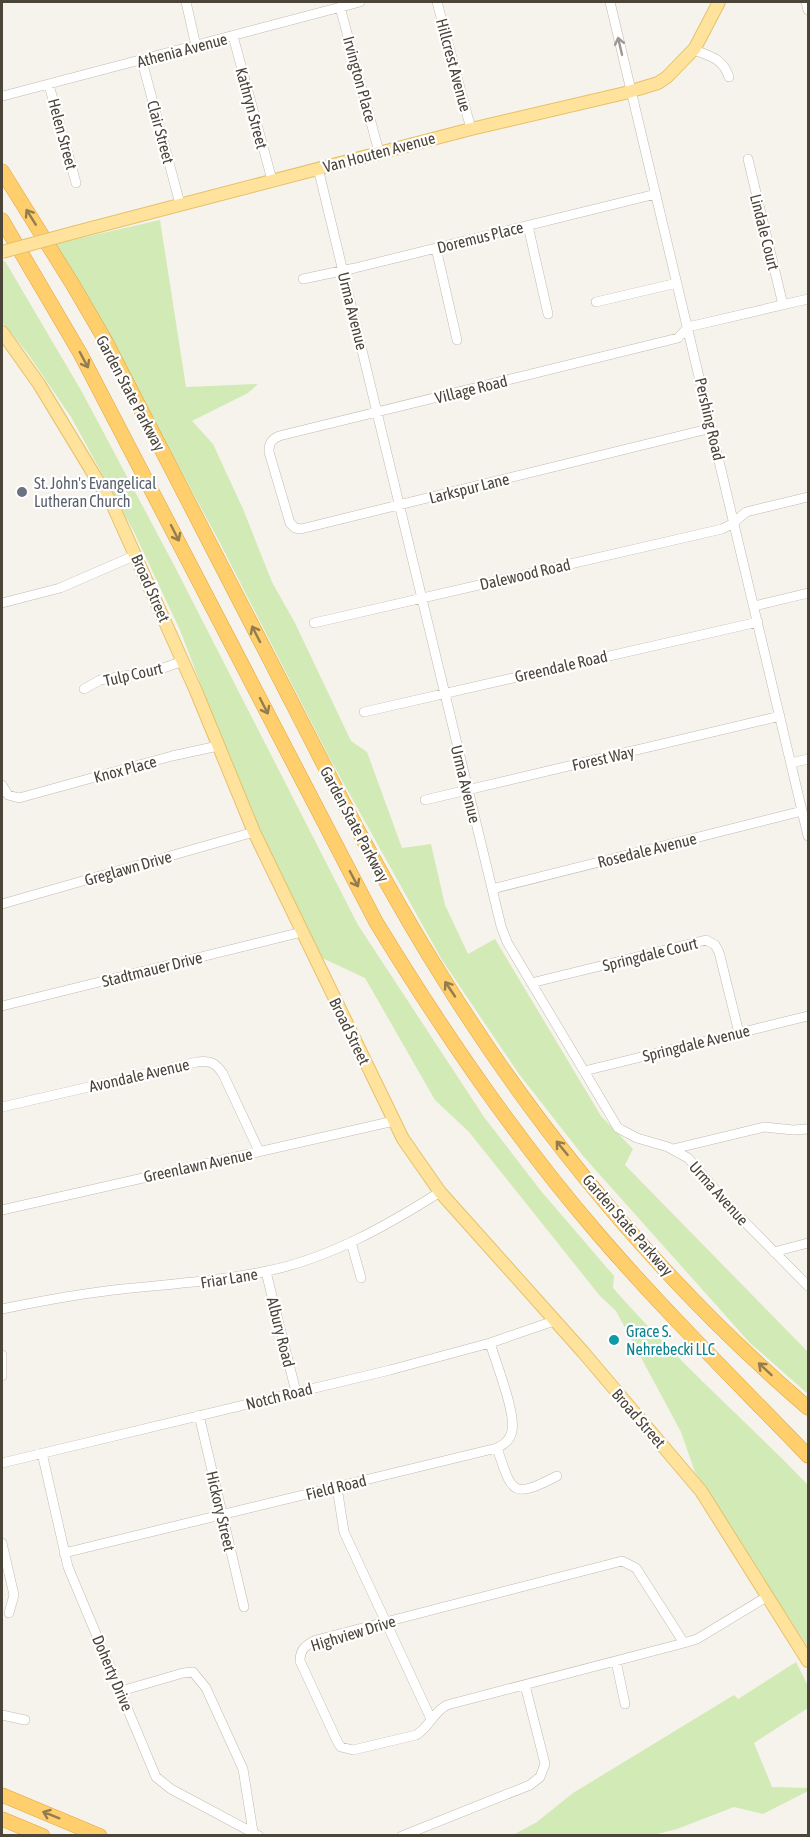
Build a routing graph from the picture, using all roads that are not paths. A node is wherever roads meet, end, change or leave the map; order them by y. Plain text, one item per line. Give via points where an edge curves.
1 (186, 2) edge
2 (360, 2) edge
3 (436, 2) edge
4 (610, 2) edge
5 (719, 2) edge
6 (806, 2) edge
7 (340, 7) junction
8 (808, 10) edge
9 (233, 36) junction
10 (196, 46) junction
11 (694, 50) junction
12 (142, 61) junction
13 (729, 77) dead end
14 (49, 85) junction
15 (631, 91) junction
16 (3, 96) edge
17 (471, 129) junction
18 (379, 152) junction
19 (748, 159) dead end
20 (318, 168) junction
21 (2, 171) edge
22 (272, 180) junction
23 (76, 183) dead end
24 (656, 194) junction
25 (180, 204) junction
26 (2, 220) edge
27 (528, 226) junction
28 (436, 248) junction
29 (2, 252) edge
30 (343, 271) junction
31 (303, 279) dead end
32 (677, 283) junction
33 (808, 299) edge
34 (596, 302) dead end
35 (783, 305) junction
36 (548, 314) dead end
37 (688, 327) junction
38 (2, 332) edge
39 (457, 340) dead end
40 (377, 412) junction
41 (712, 428) junction
42 (272, 462) joint
43 (808, 497) edge
44 (399, 505) junction
45 (734, 522) junction
46 (136, 555) junction
47 (808, 593) edge
48 (422, 598) junction
49 (2, 603) edge
50 (754, 606) junction
51 (758, 622) junction
52 (314, 623) dead end
53 (183, 661) junction
54 (84, 689) dead end
55 (444, 692) junction
56 (364, 712) dead end
57 (780, 716) junction
58 (218, 746) junction
59 (808, 759) edge
60 (791, 763) junction
61 (2, 785) edge
62 (468, 790) junction
63 (425, 800) dead end
64 (802, 811) junction
65 (254, 832) junction
66 (808, 836) edge
67 (492, 889) junction
68 (2, 904) edge
69 (302, 932) junction
70 (531, 984) junction
71 (2, 1006) edge
72 (808, 1016) edge
73 (739, 1033) junction
74 (584, 1071) junction
75 (2, 1107) edge
76 (394, 1121) junction
77 (808, 1129) edge
78 (674, 1149) junction
79 (259, 1151) junction
80 (440, 1192) junction
81 (2, 1210) edge
82 (351, 1242) junction
83 (808, 1243) edge
84 (774, 1252) junction
85 (266, 1272) junction
86 (362, 1278) dead end
87 (808, 1286) edge
88 (2, 1309) edge
89 (555, 1321) junction
90 (490, 1343) junction
91 (2, 1355) edge
92 (2, 1376) edge
93 (296, 1392) junction
94 (808, 1408) edge
95 (199, 1415) junction
96 (497, 1448) junction
97 (42, 1453) junction
98 (808, 1456) edge
99 (2, 1463) edge
100 (557, 1476) dead end
101 (337, 1487) junction
102 (222, 1515) junction
103 (2, 1543) edge
104 (64, 1553) junction
105 (768, 1596) junction
106 (244, 1607) dead end
107 (9, 1613) dead end
108 (385, 1623) junction
109 (684, 1643) junction
110 (615, 1661) junction
111 (808, 1661) edge
112 (525, 1685) junction
113 (121, 1691) junction
114 (626, 1704) dead end
115 (2, 1716) edge
116 (430, 1719) junction
117 (25, 1720) dead end
118 (2, 1795) edge
119 (2, 1819) edge
120 (2, 1828) edge
121 (256, 1834) edge
122 (22, 1836) edge
123 (43, 1836) edge
124 (100, 1836) edge
125 (402, 1836) edge

1 - 10 street
2 - 7 street, Athenia Avenue
3 - 17 street, Hillcrest Avenue
15 -> 4 street, Pershing Road
5 - 11 main road, Van Houten Avenue
6 - 8 street
7 - 9 street, Athenia Avenue
7 - 18 street, Irvington Place
9 - 10 street, Athenia Avenue
9 - 22 street, Kathryn Street
10 - 12 street, Athenia Avenue
11 - 13 street via 716,58
11 - 15 main road, Van Houten Avenue via 667,77
12 - 14 street, Athenia Avenue
12 - 25 street, Clair Street
14 - 16 street, Athenia Avenue
14 - 23 street, Helen Street
15 - 17 main road, Van Houten Avenue
15 - 24 street, Pershing Road
17 - 18 main road, Van Houten Avenue
18 - 20 main road, Van Houten Avenue
19 - 35 street, Lindale Court
20 - 22 main road, Van Houten Avenue
20 - 30 street, Urma Avenue
94 -> 21 highway, Garden State Parkway via 704,1310 595,1188 494,1056 441,976 344,805 105,340
22 - 25 main road, Van Houten Avenue
24 - 27 street, Doremus Place
24 - 32 street, Pershing Road
25 - 29 main road, Van Houten Avenue, bridge
26 -> 98 highway, Garden State Parkway via 80,353 376,922 425,1002 496,1106 599,1236
27 - 28 street, Doremus Place
27 - 36 street
28 - 30 street, Doremus Place
28 - 39 street
30 - 31 street, Doremus Place
30 - 40 street, Urma Avenue
32 - 34 street
32 - 37 street, Pershing Road
33 - 35 street, Village Road
35 - 37 street, Village Road
37 - 40 street, Village Road via 678,338
37 - 41 street, Pershing Road
38 - 46 main road, Broad Street via 92,469
40 - 42 street, Village Road via 279,436 269,445
40 - 44 street, Urma Avenue
41 - 44 street, Larkspur Lane
41 - 45 street, Pershing Road
42 - 44 street, Larkspur Lane via 290,523 298,529
43 - 45 street, Dalewood Road via 746,512
44 - 48 street, Urma Avenue
45 - 48 street, Dalewood Road via 722,529
45 - 50 street, Pershing Road
46 - 49 street via 60,588
46 - 53 main road, Broad Street
47 - 50 street
48 - 52 street, Dalewood Road
48 - 55 street, Urma Avenue
50 - 51 street, Pershing Road
51 - 55 street, Greendale Road
51 - 57 street, Pershing Road
53 - 54 street, Tulp Court via 155,671 100,680
53 - 58 main road, Broad Street
55 - 56 street, Greendale Road
55 - 62 street, Urma Avenue
57 - 60 street, Pershing Road
57 - 62 street, Forest Way
58 - 61 street, Knox Place via 14,798 4,792
58 - 65 main road, Broad Street
59 - 60 street
60 - 64 street, Pershing Road
62 - 63 street, Forest Way
62 - 67 street, Urma Avenue
64 - 66 street, Pershing Road
64 - 67 street, Rosedale Avenue
65 - 68 street, Greglawn Drive
65 - 69 main road, Broad Street
67 - 70 street, Urma Avenue via 507,942
69 - 71 street, Stadtmauer Drive
69 - 76 main road, Broad Street
70 - 73 street, Springdale Court via 709,941 719,952
70 - 74 street, Urma Avenue
72 - 73 street, Springdale Avenue
73 - 74 street, Springdale Avenue
74 - 78 street, Urma Avenue via 618,1128
75 - 79 street, Avondale Avenue via 209,1061 223,1074
76 - 79 street, Greenlawn Avenue
76 - 80 main road, Broad Street
77 - 78 street via 764,1127
78 - 84 street, Urma Avenue via 688,1158
79 - 81 street, Greenlawn Avenue
80 - 82 street, Friar Lane
80 - 89 main road, Broad Street
82 - 85 street, Friar Lane
82 - 86 street
83 - 84 street
84 - 87 street, Urma Avenue
85 - 88 street, Friar Lane via 120,1289
85 - 93 street, Albury Road
89 - 90 street, Notch Road
89 - 105 main road, Broad Street via 701,1491
90 - 93 street, Notch Road
90 - 96 street via 513,1423 509,1439
91 - 92 street
93 - 95 street, Notch Road
95 - 97 street, Notch Road
95 - 102 street, Hickory Street
96 - 100 street via 508,1481 516,1488 530,1490
96 - 101 street, Field Road
97 - 99 street, Notch Road
97 - 104 street, Doherty Drive
101 - 102 street, Field Road
101 - 108 street via 344,1532
102 - 104 street, Field Road
102 - 106 street, Hickory Street
103 - 107 street via 14,1595
104 - 113 street, Doherty Drive
105 - 109 street, Highview Drive via 704,1636
105 - 111 main road, Broad Street
108 - 109 street, Highview Drive via 626,1561 636,1568
108 - 116 street
108 - 116 street, Highview Drive via 316,1640 304,1647 301,1665 328,1725 341,1747 354,1750 416,1735
109 - 110 street, Highview Drive
110 - 112 street, Highview Drive
110 - 114 street
112 - 116 street, Highview Drive via 447,1705
112 - 125 street via 545,1764 536,1782
113 - 121 street, Doherty Drive via 161,1783
113 - 121 street via 193,1672 206,1688 243,1769
115 - 117 street
124 -> 118 highway
119 - 123 highway
120 - 122 highway

